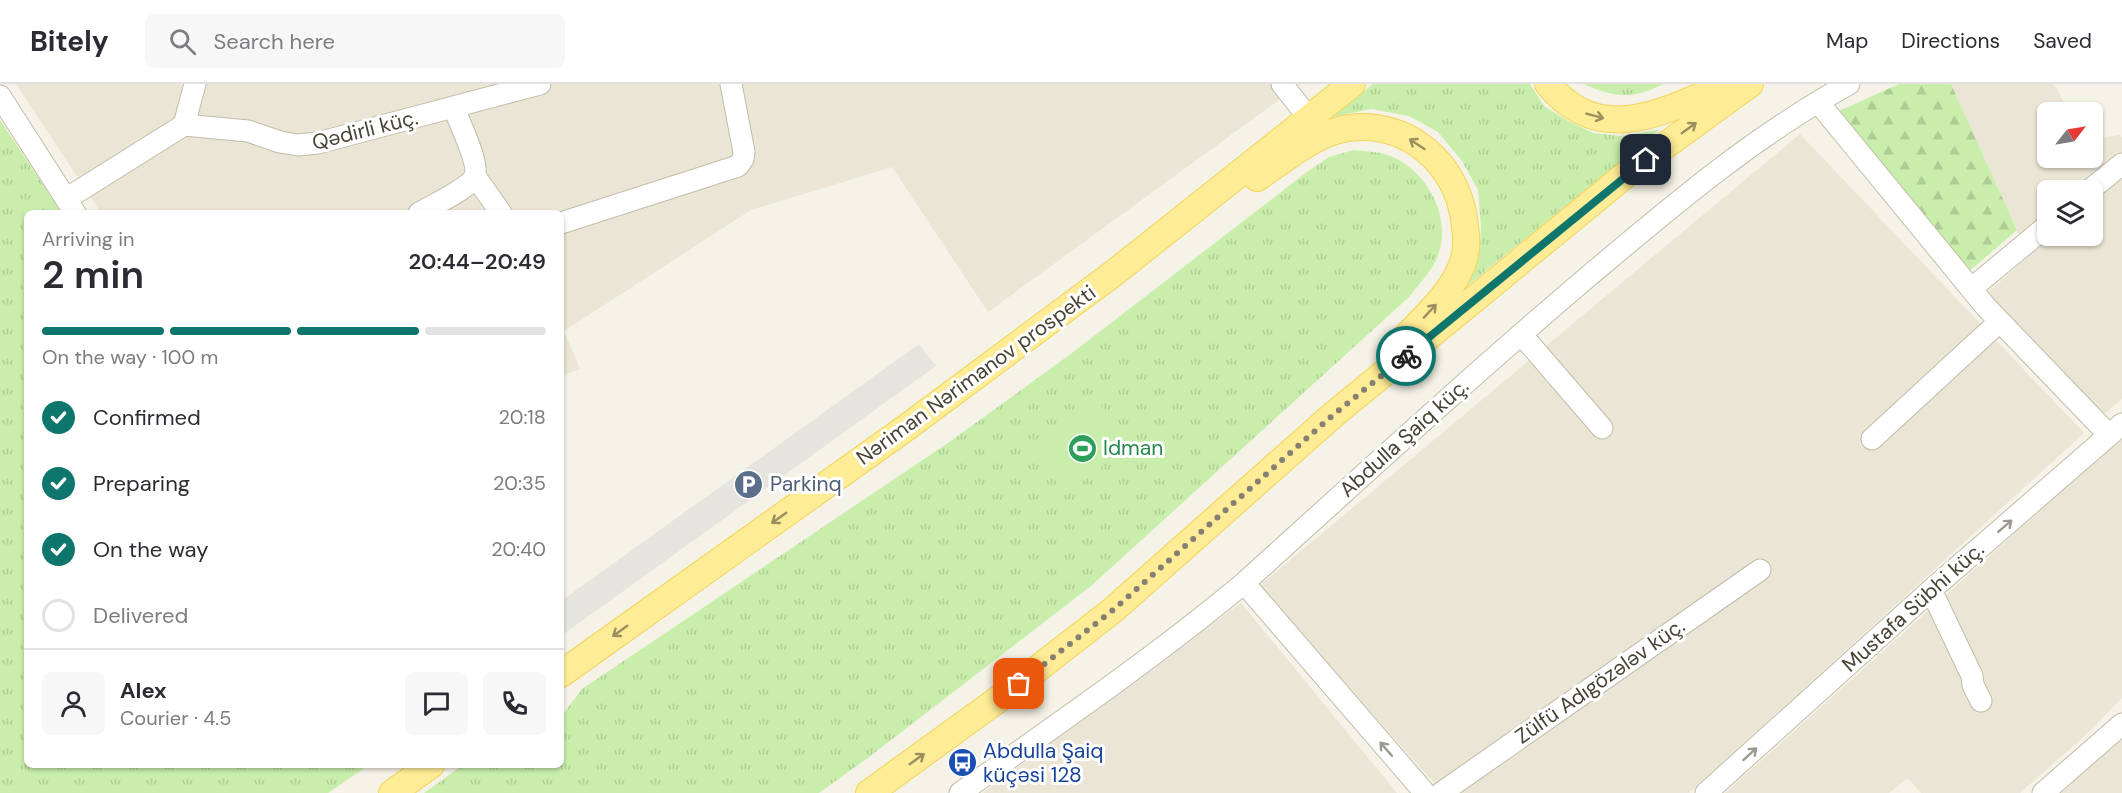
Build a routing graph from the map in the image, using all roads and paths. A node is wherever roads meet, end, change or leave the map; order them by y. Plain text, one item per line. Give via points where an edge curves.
1 (195, 84) edge
2 (540, 84) edge
3 (731, 84) edge
4 (1282, 84) edge
5 (1352, 84) edge
6 (1548, 84) edge
7 (1727, 84) edge
8 (1750, 84) edge
9 (1849, 84) edge
10 (0, 96) edge
11 (1818, 102) junction
12 (454, 108) junction
13 (1308, 117) junction
14 (184, 124) junction
15 (2122, 164) edge
16 (475, 176) junction
17 (2102, 180) edge
18 (71, 206) edge
19 (424, 210) edge
20 (499, 210) edge
21 (564, 222) edge
22 (2037, 234) edge
23 (1114, 273) junction
24 (1971, 289) junction
25 (1999, 322) junction
26 (1521, 334) junction
27 (1333, 415) junction
28 (1602, 428) dead end
29 (2115, 430) edge
30 (1872, 439) dead end
31 (1760, 570) dead end
32 (1244, 582) junction
33 (1932, 590) junction
34 (564, 672) edge
35 (1981, 701) dead end
36 (2122, 724) edge
37 (427, 768) edge
38 (392, 793) edge
39 (869, 793) edge
40 (960, 793) edge
41 (1425, 793) edge
42 (1441, 793) edge
43 (1706, 793) edge
44 (2043, 793) edge

1 - 14 street
2 - 12 street, Qədirli küç.
3 - 21 street via 744,152 738,166
4 - 13 street
5 - 13 main road, Nəriman Nərimanov prospekti
6 -> 7 main road via 1576,110 1614,120 1669,109
27 -> 8 main road via 1629,172
9 - 11 street, Abdulla Şaiq küç.
10 - 18 street
11 - 24 street
11 - 26 street, Abdulla Şaiq küç. via 1706,178
12 - 14 street, Qədirli küç. via 297,146 248,131
12 - 16 street via 476,167
13 - 23 main road, Nəriman Nərimanov prospekti
14 - 18 street
15 - 17 street
16 - 19 street
16 - 20 street
22 - 24 street
27 -> 23 main road via 1440,299 1464,258 1467,234 1463,207 1450,177 1431,152 1406,136 1377,128 1334,132 1295,152
23 -> 34 main road, Nəriman Nərimanov prospekti via 903,430
24 - 25 street
25 - 29 street
25 - 30 street
26 - 28 street
26 - 32 street, Abdulla Şaiq küç.
39 -> 27 main road via 1113,610
33 -> 29 street, Mustafa Sübhi küç.
31 - 42 street, Zülfü Adıgözələv küç.
32 - 40 street, Abdulla Şaiq küç. via 1105,690
41 -> 32 street
33 - 35 street
43 -> 33 street, Mustafa Sübhi küç.
36 - 44 street
37 - 38 main road

